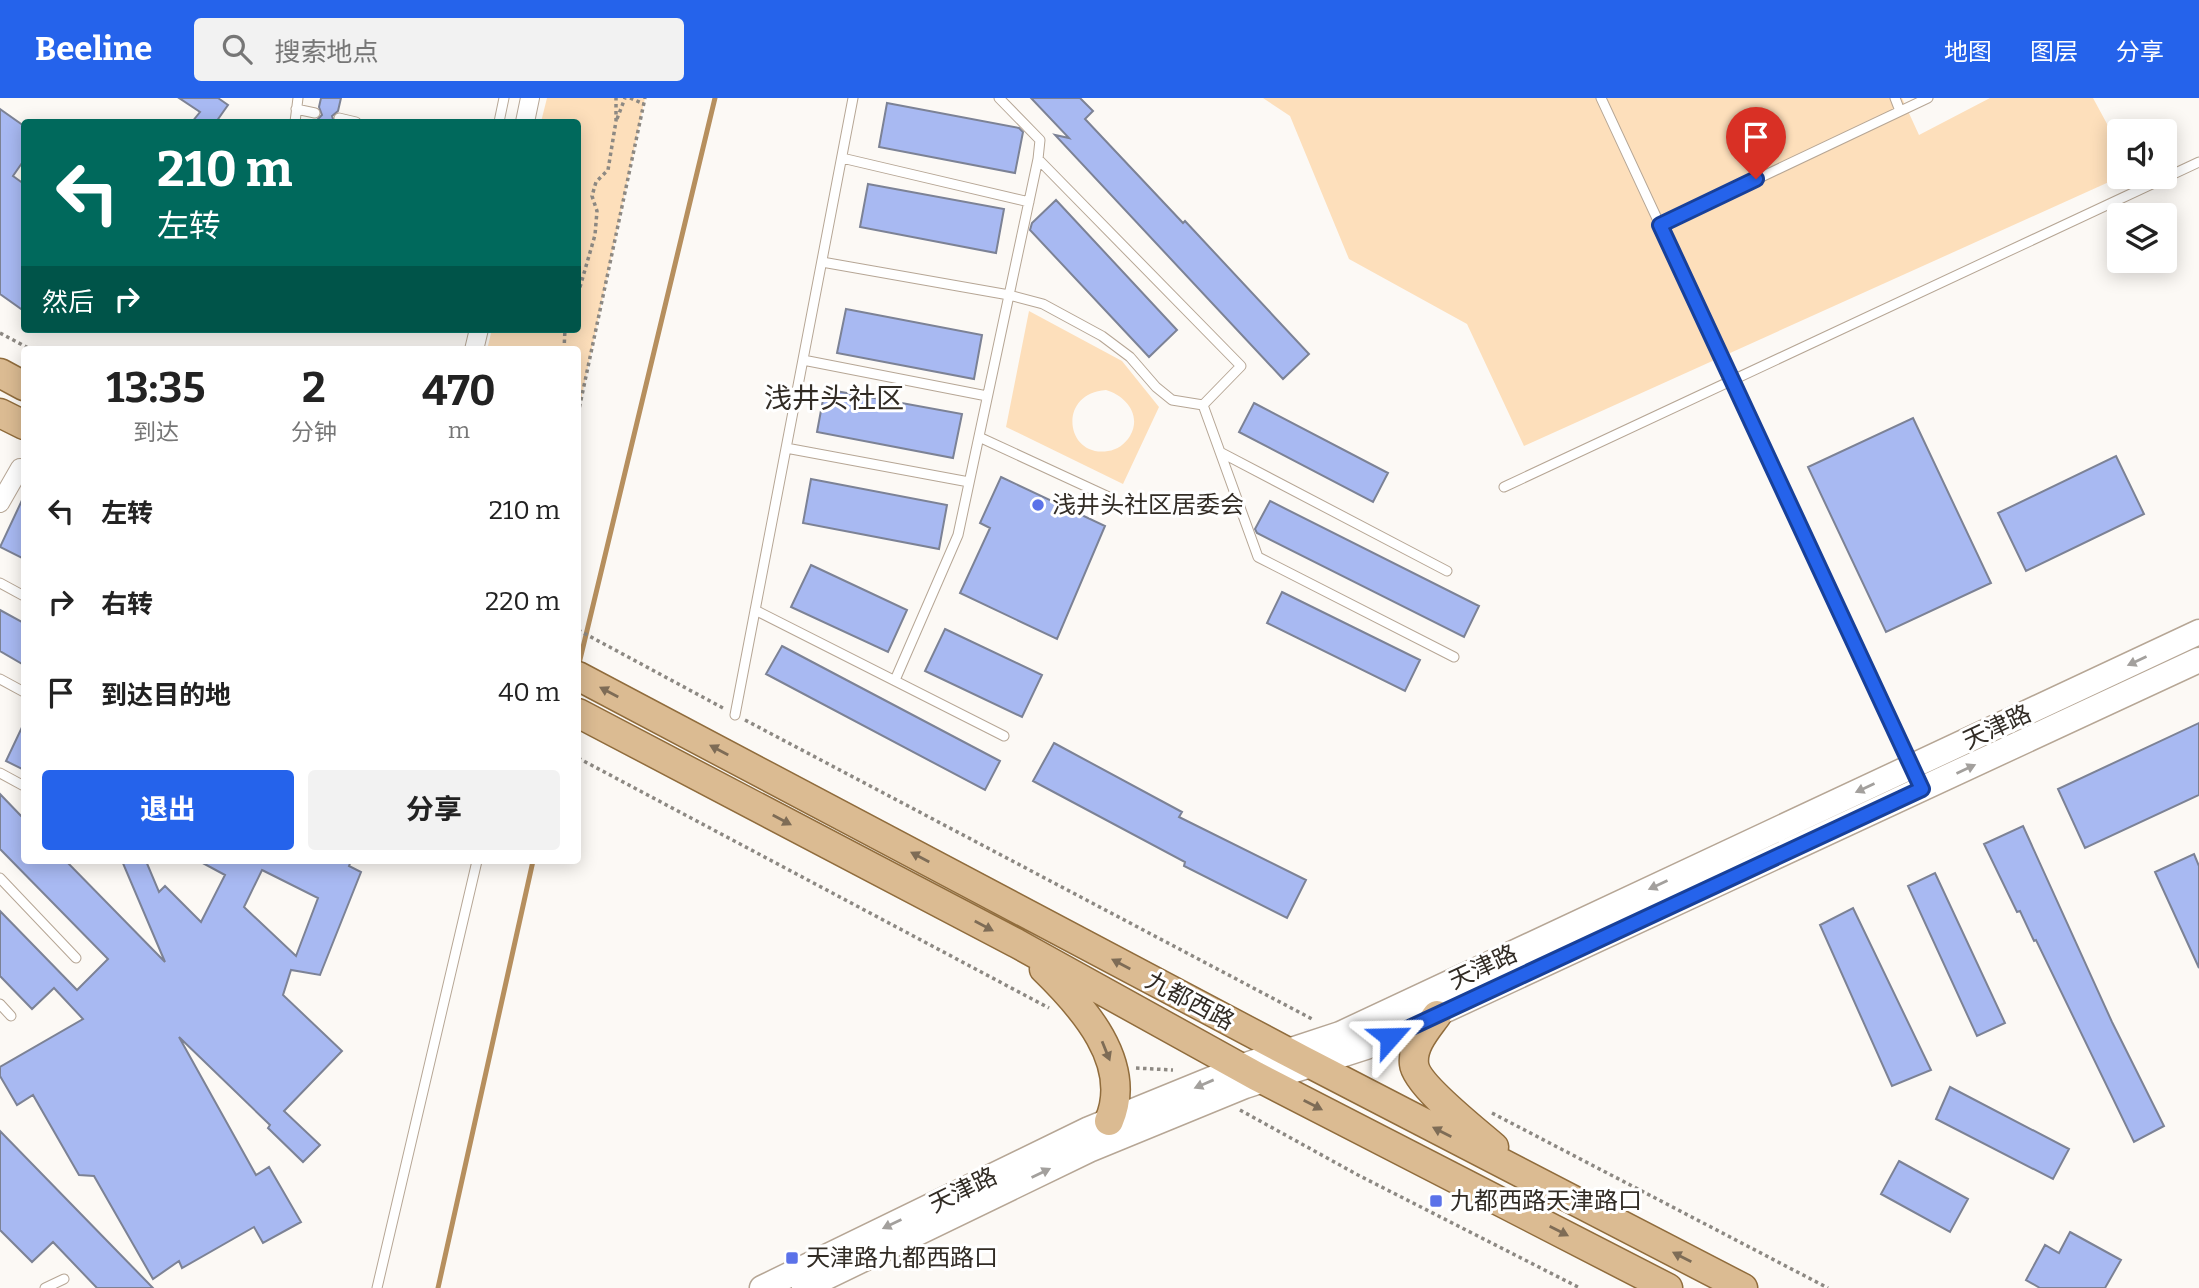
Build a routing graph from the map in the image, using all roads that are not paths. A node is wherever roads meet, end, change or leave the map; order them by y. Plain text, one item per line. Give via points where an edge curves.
1 (298, 98) edge
2 (504, 98) edge
3 (530, 98) edge
4 (853, 98) edge
5 (999, 98) edge
6 (1601, 98) edge
7 (1895, 98) edge
8 (1928, 98) edge
9 (296, 109) junction
10 (1900, 111) junction
11 (315, 113) dead end
12 (339, 118) dead end
13 (295, 119) edge
14 (343, 119) edge
15 (500, 119) edge
16 (526, 119) edge
17 (842, 158) junction
18 (1038, 159) junction
19 (2199, 162) edge
20 (1029, 202) junction
21 (1660, 225) junction
22 (822, 262) junction
23 (1009, 295) junction
24 (803, 360) junction
25 (0, 373) edge
26 (1732, 380) junction
27 (21, 384) edge
28 (988, 396) junction
29 (1203, 405) junction
30 (0, 413) edge
31 (21, 424) edge
32 (979, 437) junction
33 (786, 448) junction
34 (1220, 452) junction
35 (20, 468) dead end
36 (969, 482) junction
37 (1504, 486) dead end
38 (1111, 498) dead end
39 (0, 503) edge
40 (1447, 571) dead end
41 (0, 583) edge
42 (21, 594) edge
43 (755, 610) junction
44 (2199, 632) edge
45 (1454, 657) dead end
46 (2199, 660) edge
47 (581, 678) edge
48 (0, 679) edge
49 (895, 681) junction
50 (21, 690) edge
51 (581, 715) edge
52 (736, 715) road end
53 (1004, 736) dead end
54 (0, 773) edge
55 (1917, 778) junction
56 (21, 784) edge
57 (476, 864) edge
58 (0, 878) edge
59 (1016, 943) junction
60 (76, 958) dead end
61 (0, 1004) edge
62 (1437, 1015) junction
63 (11, 1016) dead end
64 (1286, 1051) junction
65 (1311, 1064) junction
66 (1253, 1073) junction
67 (1210, 1091) junction
68 (1109, 1121) junction
69 (1524, 1175) junction
70 (64, 1279) dead end
71 (45, 1288) edge
72 (377, 1288) edge
73 (762, 1288) edge
74 (804, 1288) edge
75 (1668, 1288) edge
76 (1743, 1288) edge

1 - 9 lane
2 - 15 lane
3 - 16 street
4 - 17 lane
5 - 18 lane via 1040,140
6 - 21 lane
7 - 10 lane
8 - 10 lane
9 - 11 lane
9 - 13 lane
10 - 21 lane
12 - 14 lane
17 - 20 lane
17 - 22 lane
18 - 20 lane
18 - 29 lane via 1241,366
19 - 26 lane
20 - 23 lane
21 - 26 lane
22 - 23 lane
22 - 24 lane
23 - 28 lane
23 - 29 lane via 1043,304 1102,336 1172,400
24 - 28 lane
24 - 33 lane
25 - 27 main road
26 - 37 lane
26 - 55 lane
28 - 32 lane
29 - 34 lane
30 - 31 main road
32 - 36 lane
32 - 38 lane
33 - 36 lane
33 - 43 lane
34 - 40 lane
34 - 45 lane via 1258,557
35 - 39 street
36 - 49 lane via 958,535
41 - 42 lane
43 - 49 lane
43 - 52 lane
44 -> 55 main road, 天津路
55 -> 46 main road, 天津路
64 -> 47 main road, 九都西路
48 - 50 lane
49 - 53 lane
51 -> 59 main road, 九都西路
54 - 56 lane
55 - 62 main road, 天津路
55 -> 64 main road, 天津路 via 1340,1034
57 - 72 lane
58 - 60 lane
59 - 66 main road, 九都西路
59 -> 68 main road via 1073,998 1106,1048 1115,1083
61 - 63 lane
62 - 65 main road, 天津路 via 1366,1048
62 - 69 main road via 1417,1044 1414,1065 1427,1087
64 - 65 main road, 九都西路
64 - 66 main road, 天津路
65 - 66 main road, 天津路
69 -> 65 main road, 九都西路
66 - 67 main road, 天津路
66 -> 75 main road, 九都西路
67 - 68 main road, 天津路
74 -> 67 main road, 天津路
68 -> 73 main road, 天津路
76 -> 69 main road, 九都西路
70 - 71 lane

